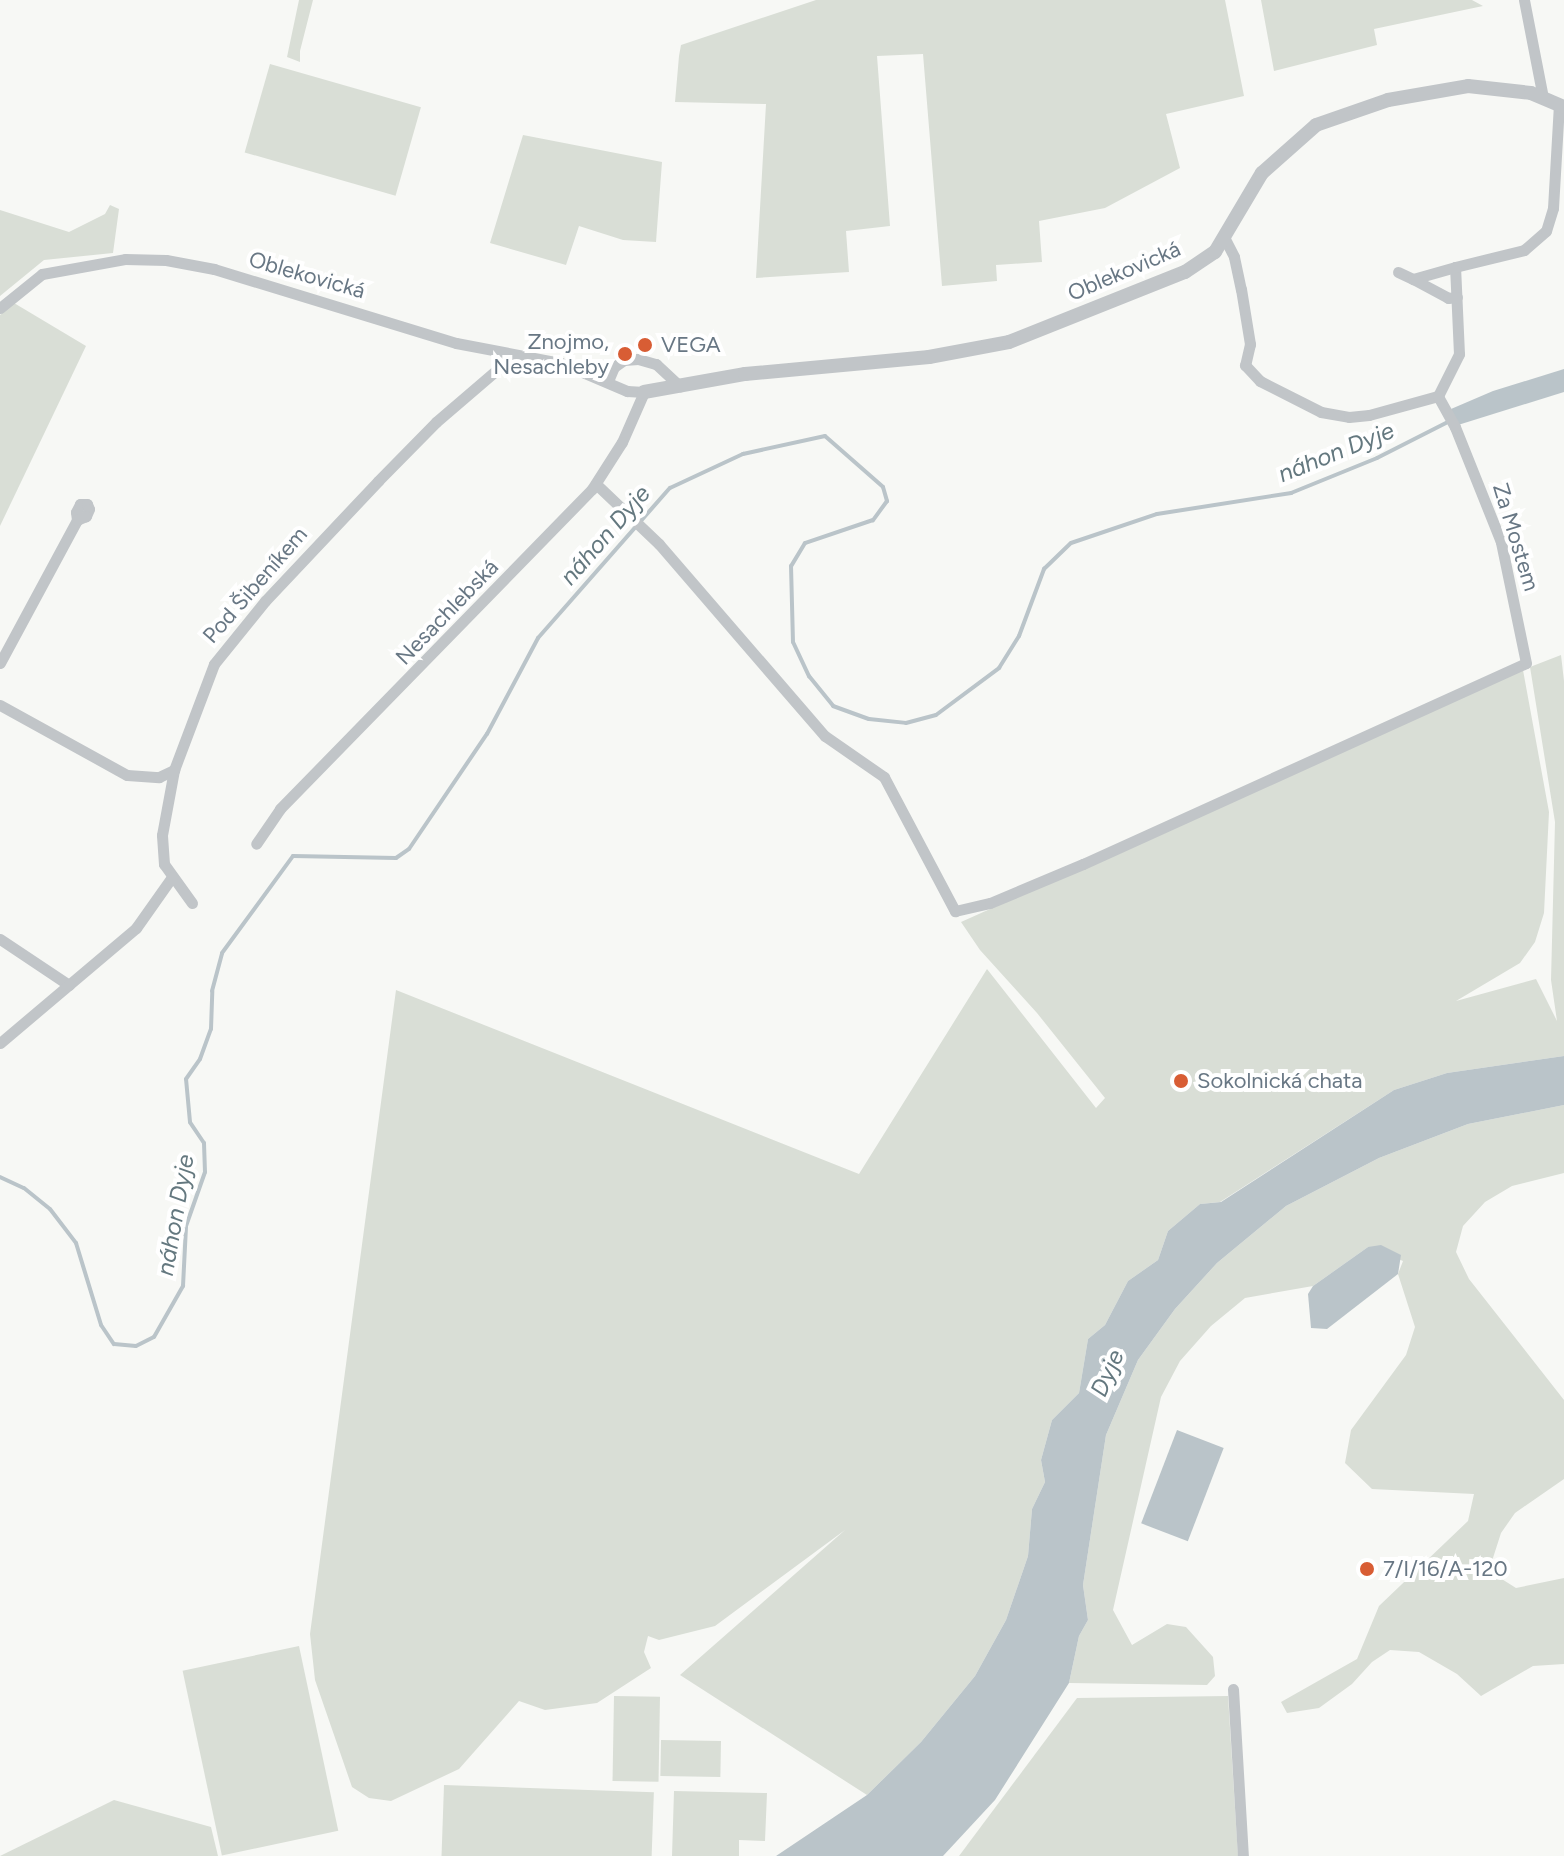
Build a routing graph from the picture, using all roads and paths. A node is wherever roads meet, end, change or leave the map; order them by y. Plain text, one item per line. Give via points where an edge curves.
1 (1524, 0) edge
2 (1543, 98) junction
3 (1562, 106) edge
4 (1224, 237) junction
5 (1455, 267) junction
6 (1398, 272) dead end
7 (1413, 279) junction
8 (1457, 297) junction
9 (0, 308) edge
10 (513, 356) junction
11 (608, 381) junction
12 (680, 386) junction
13 (644, 392) junction
14 (1438, 396) junction
15 (596, 484) junction
16 (77, 520) dead end
17 (0, 663) edge
18 (0, 705) edge
19 (174, 770) junction
20 (256, 844) dead end
21 (172, 877) junction
22 (192, 903) dead end
23 (0, 939) edge
24 (69, 985) junction
25 (0, 1043) edge
26 (1233, 1689) dead end
27 (1243, 1856) edge

1 - 2 street
2 - 3 street, Oblekovická
2 - 4 street, Oblekovická via 1468,86 1388,100 1316,125 1262,173
3 - 5 street via 1553,208 1546,231 1524,250
4 - 12 street, Oblekovická via 1215,252 1185,272 1009,342 929,357 745,374
4 - 14 street via 1241,289 1250,344 1245,365 1260,381 1321,412 1349,417
5 - 7 street
5 - 8 street
6 - 7 street
7 - 8 street via 1448,298
8 - 14 street via 1459,354
9 - 10 street, Oblekovická via 42,274 125,259 166,260 214,269
10 - 11 street, Oblekovická via 561,363
10 - 19 street, Pod Šibeníkem via 378,481 221,654
11 - 12 street via 614,367 638,359 656,364
11 - 13 street, Oblekovická via 627,391
12 - 13 street, Oblekovická
13 - 15 street, Nesachlebská
14 - 15 street, Za Mostem via 1505,553 1526,663 1083,864 990,903 955,911 884,777 825,736 646,531
15 - 20 street, Nesachlebská via 280,809
16 - 17 street
18 - 19 street via 127,775 159,777
19 - 21 street, Pod Šibeníkem via 162,835 164,864
21 - 22 street, Pod Šibeníkem
21 - 24 street via 136,928
23 - 24 street
24 - 25 street
26 - 27 street

